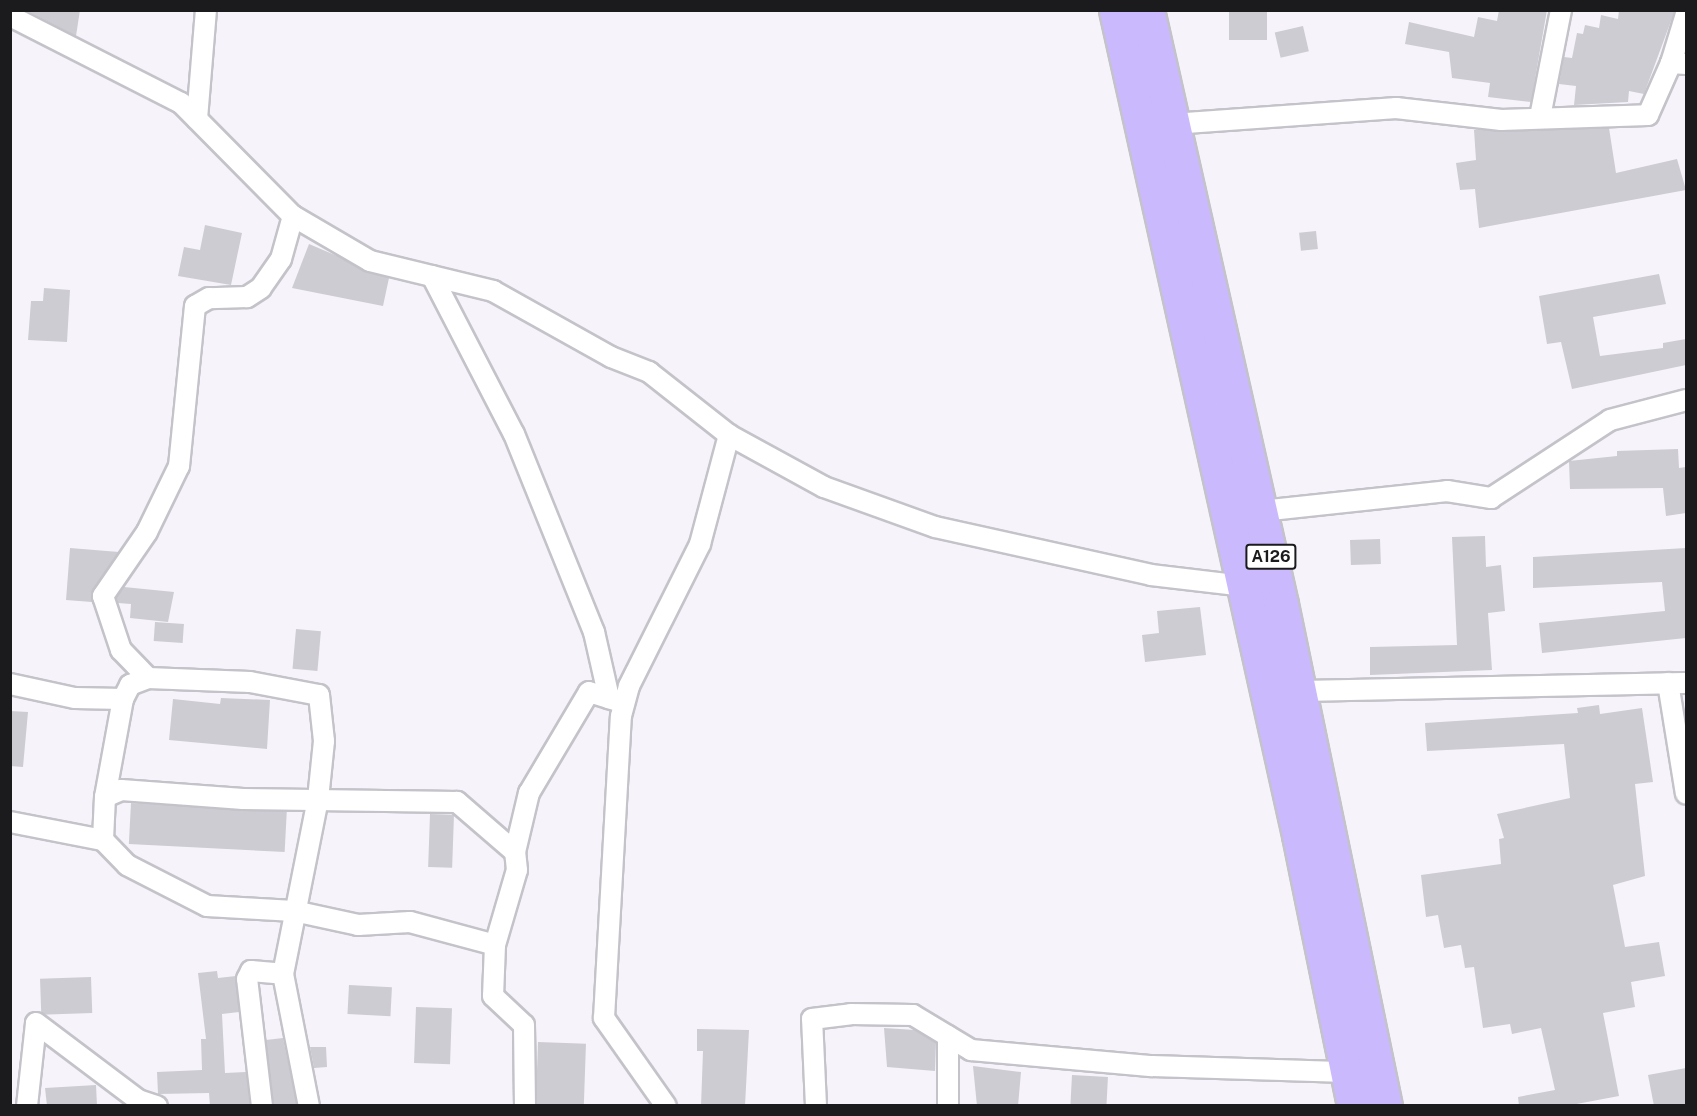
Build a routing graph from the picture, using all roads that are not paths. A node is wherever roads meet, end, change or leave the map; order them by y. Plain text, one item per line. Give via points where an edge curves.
1 (206, 10) edge
2 (1116, 10) edge
3 (1147, 10) edge
4 (1561, 10) edge
5 (1686, 14) edge
6 (10, 16) edge
7 (1679, 64) edge
8 (1540, 117) junction
9 (197, 119) junction
10 (1172, 124) junction
11 (293, 216) junction
12 (432, 276) junction
13 (1686, 400) edge
14 (729, 435) junction
15 (1261, 511) junction
16 (1245, 586) junction
17 (148, 678) junction
18 (1677, 683) edge
19 (10, 684) edge
20 (1300, 691) junction
21 (123, 699) junction
22 (617, 700) junction
23 (1686, 794) edge
24 (105, 797) junction
25 (318, 800) junction
26 (10, 822) edge
27 (103, 840) junction
28 (515, 852) junction
29 (294, 911) junction
30 (495, 945) junction
31 (283, 974) junction
32 (948, 1036) junction
33 (1347, 1072) junction
34 (27, 1106) edge
35 (157, 1106) edge
36 (262, 1106) edge
37 (309, 1106) edge
38 (525, 1106) edge
39 (666, 1106) edge
40 (816, 1106) edge
41 (948, 1106) edge
42 (1354, 1106) edge
43 (1384, 1106) edge

1 - 9 street
2 - 16 highway, A126
3 - 10 highway, A126
4 - 8 street
5 - 7 street
6 - 9 street via 181,103
7 - 8 street via 1648,115
8 - 10 street via 1502,120 1396,108
9 - 11 street
10 - 15 highway, A126
11 - 12 street via 370,261
11 - 17 street via 281,260 261,288 247,297 209,298 195,306 179,466 147,532 103,596 121,650
12 - 14 street via 493,291 611,357 649,372
12 - 22 street via 514,434 594,632
13 - 15 street via 1610,420 1491,498 1447,491
14 - 16 street via 824,487 935,527 1151,575
14 - 22 street via 700,544
15 - 20 highway, A126
16 - 33 highway, A126
17 - 21 street via 130,685
17 - 25 street via 250,682 319,695 324,741
18 - 20 street
18 - 23 street
19 - 21 street via 75,698
20 - 43 highway, A126
21 - 24 street
22 - 28 street via 589,692 529,793
22 - 39 street via 604,1018
24 - 25 street via 121,790
24 - 27 street
25 - 28 street via 457,802
25 - 29 street
26 - 27 street
27 - 29 street via 127,865 207,906
28 - 30 street via 517,870
29 - 30 street via 358,925 410,922
29 - 31 street
30 - 38 street via 493,996 524,1025
31 - 36 street via 251,971 247,979
31 - 37 street
32 - 33 street via 971,1050 1152,1066
32 - 40 street via 913,1015 812,1019
32 - 41 street
33 - 42 highway, A126
34 - 35 street via 36,1023 138,1100

